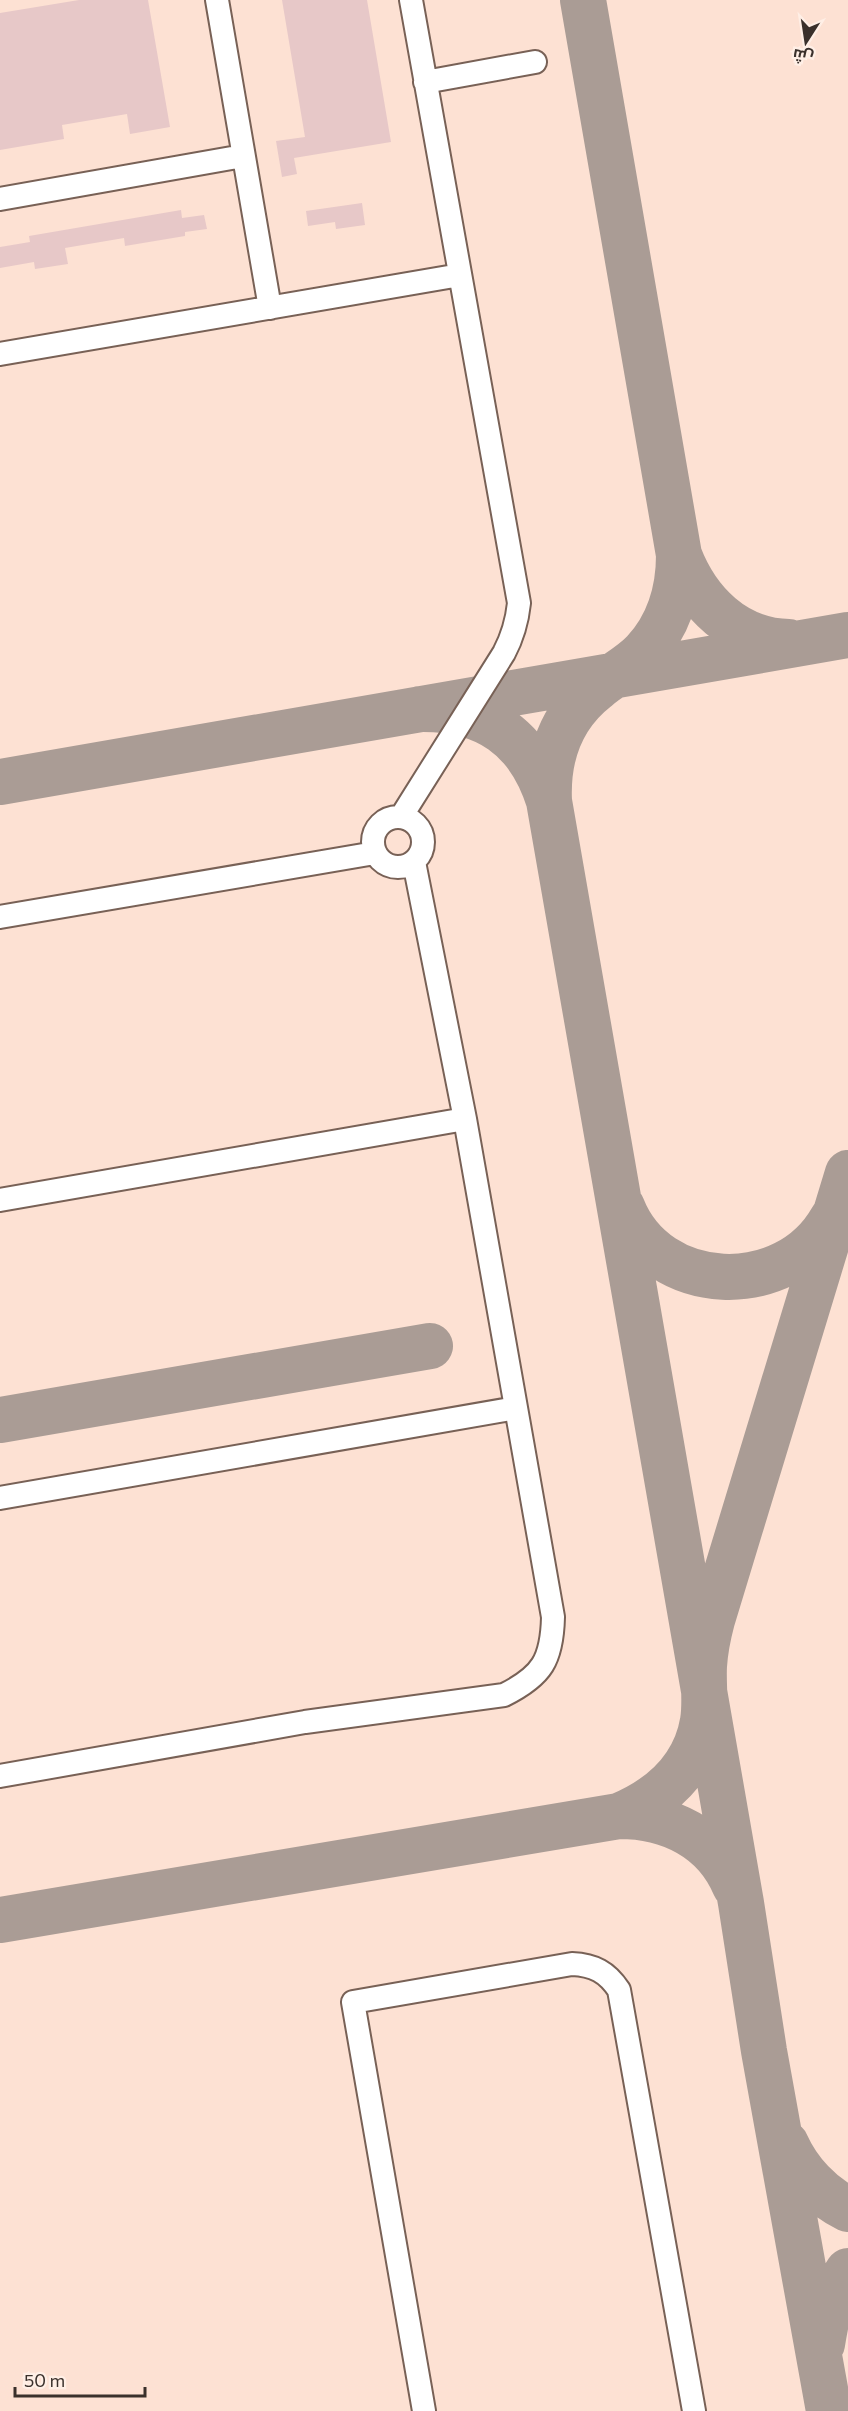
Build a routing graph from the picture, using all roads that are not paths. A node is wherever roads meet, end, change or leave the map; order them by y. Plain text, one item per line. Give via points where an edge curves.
1 (217, 0) edge
2 (411, 0) edge
3 (535, 63) dead end
4 (425, 82) junction
5 (243, 156) junction
6 (0, 199) edge
7 (460, 275) junction
8 (270, 308) junction
9 (0, 354) edge
10 (401, 817) junction
11 (375, 853) junction
12 (414, 862) junction
13 (0, 917) edge
14 (465, 1119) junction
15 (0, 1200) edge
16 (516, 1408) junction
17 (0, 1498) edge
18 (0, 1776) edge
19 (424, 2411) edge
20 (694, 2411) edge

1 - 5 lane
2 - 4 lane
3 - 4 lane
4 - 7 lane
5 - 6 lane
5 - 8 lane
7 - 8 lane
7 - 10 lane via 519,603 518,621 504,652
8 - 9 lane
10 - 11 lane via 378,827 373,844
10 - 12 lane via 416,825 424,840
11 - 12 lane via 388,866 397,868
11 - 13 lane
12 - 14 lane
14 - 15 lane
14 - 16 lane
16 - 17 lane
16 - 18 lane via 553,1617 553,1642 543,1665 526,1684 504,1695 305,1722
19 - 20 lane via 353,2002 572,1964 602,1971 619,1990

